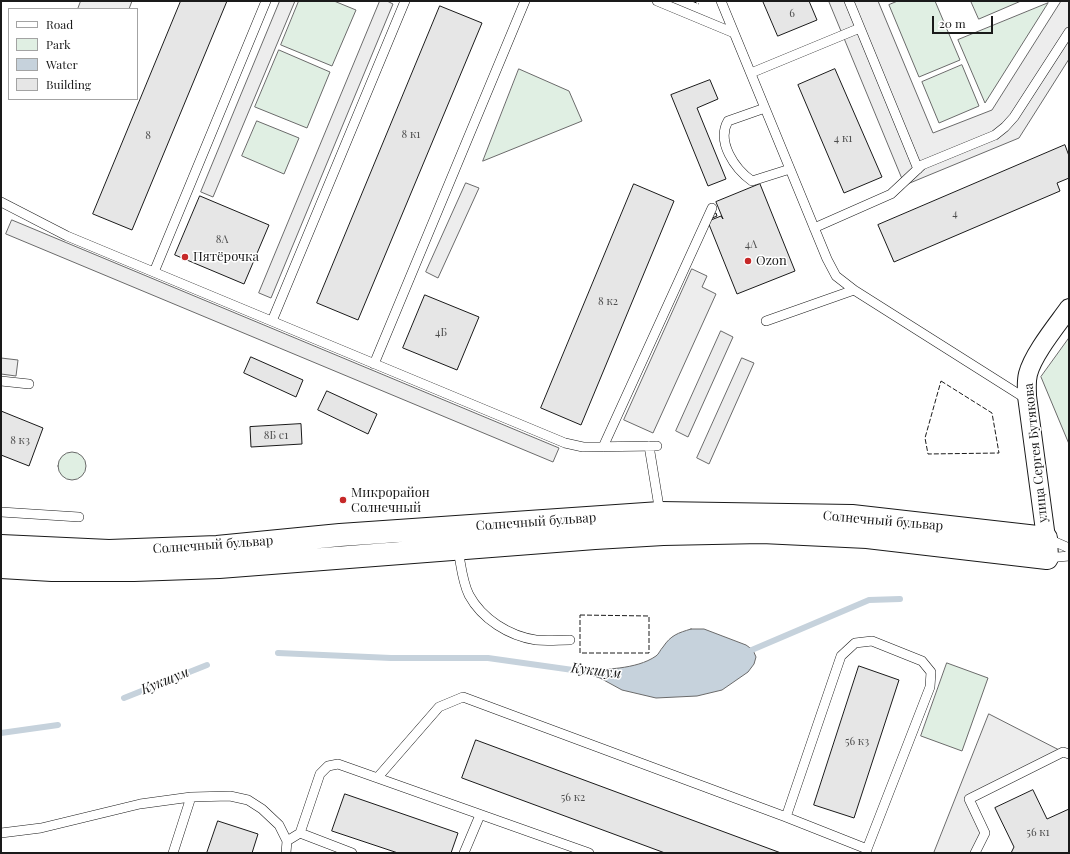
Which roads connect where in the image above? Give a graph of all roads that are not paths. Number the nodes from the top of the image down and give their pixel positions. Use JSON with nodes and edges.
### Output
{"nodes":[{"id":1,"x":266,"y":1,"type":"edge"},
{"id":2,"x":405,"y":1,"type":"edge"},
{"id":3,"x":525,"y":1,"type":"edge"},
{"id":4,"x":657,"y":1,"type":"edge"},
{"id":5,"x":721,"y":1,"type":"edge"},
{"id":6,"x":849,"y":1,"type":"edge"},
{"id":7,"x":860,"y":28,"type":"junction"},
{"id":8,"x":1069,"y":32,"type":"edge"},
{"id":9,"x":734,"y":33,"type":"junction"},
{"id":10,"x":751,"y":73,"type":"junction"},
{"id":11,"x":765,"y":108,"type":"junction"},
{"id":12,"x":790,"y":169,"type":"junction"},
{"id":13,"x":918,"y":169,"type":"junction"},
{"id":14,"x":1,"y":202,"type":"edge"},
{"id":15,"x":712,"y":208,"type":"dead end"},
{"id":16,"x":814,"y":228,"type":"junction"},
{"id":17,"x":154,"y":272,"type":"junction"},
{"id":18,"x":854,"y":290,"type":"junction"},
{"id":19,"x":1069,"y":308,"type":"edge"},
{"id":20,"x":272,"y":321,"type":"junction"},
{"id":21,"x":766,"y":321,"type":"dead end"},
{"id":22,"x":374,"y":364,"type":"junction"},
{"id":23,"x":1,"y":381,"type":"edge"},
{"id":24,"x":29,"y":384,"type":"dead end"},
{"id":25,"x":1028,"y":400,"type":"junction"},
{"id":26,"x":603,"y":447,"type":"junction"},
{"id":27,"x":1,"y":512,"type":"edge"},
{"id":28,"x":660,"y":513,"type":"junction"},
{"id":29,"x":79,"y":517,"type":"dead end"},
{"id":30,"x":455,"y":528,"type":"junction"},
{"id":31,"x":663,"y":534,"type":"junction"},
{"id":32,"x":1,"y":546,"type":"edge"},
{"id":33,"x":1046,"y":548,"type":"junction"},
{"id":34,"x":1069,"y":548,"type":"edge"},
{"id":35,"x":458,"y":550,"type":"junction"},
{"id":36,"x":1069,"y":556,"type":"edge"},
{"id":37,"x":1,"y":566,"type":"edge"},
{"id":38,"x":570,"y":640,"type":"dead end"},
{"id":39,"x":1069,"y":754,"type":"edge"},
{"id":40,"x":378,"y":777,"type":"junction"},
{"id":41,"x":191,"y":797,"type":"junction"},
{"id":42,"x":480,"y":815,"type":"junction"},
{"id":43,"x":786,"y":817,"type":"junction"},
{"id":44,"x":1,"y":833,"type":"edge"},
{"id":45,"x":300,"y":833,"type":"junction"},
{"id":46,"x":287,"y":841,"type":"junction"},
{"id":47,"x":866,"y":851,"type":"edge"},
{"id":48,"x":173,"y":853,"type":"edge"},
{"id":49,"x":286,"y":853,"type":"edge"},
{"id":50,"x":352,"y":853,"type":"edge"},
{"id":51,"x":464,"y":853,"type":"edge"},
{"id":52,"x":589,"y":853,"type":"edge"},
{"id":53,"x":975,"y":853,"type":"edge"}],
"edges":[{"from":1,"to":17,"type":"lane"},
{"from":2,"to":20,"type":"lane"},
{"from":3,"to":22,"type":"lane"},
{"from":4,"to":9,"type":"lane"},
{"from":5,"to":9,"type":"lane"},
{"from":6,"to":7,"type":"lane"},
{"from":7,"to":10,"type":"lane"},
{"from":7,"to":13,"type":"lane"},
{"from":8,"to":13,"type":"lane"},
{"from":9,"to":10,"type":"lane"},
{"from":10,"to":11,"type":"lane"},
{"from":11,"to":12,"type":"lane"},
{"from":11,"to":12,"type":"lane"},
{"from":12,"to":16,"type":"lane"},
{"from":13,"to":16,"type":"lane"},
{"from":14,"to":17,"type":"lane"},
{"from":15,"to":26,"type":"lane"},
{"from":16,"to":18,"type":"lane"},
{"from":17,"to":20,"type":"lane"},
{"from":18,"to":21,"type":"lane"},
{"from":18,"to":25,"type":"lane"},
{"from":19,"to":25,"type":"street","name":"улица Сергея Бутякова"},
{"from":20,"to":22,"type":"lane"},
{"from":22,"to":26,"type":"lane"},
{"from":23,"to":24,"type":"lane"},
{"from":25,"to":33,"type":"street","name":"улица Сергея Бутякова"},
{"from":26,"to":28,"type":"lane"},
{"from":27,"to":29,"type":"lane"},
{"from":28,"to":30,"type":"street","name":"Солнечный бульвар"},
{"from":28,"to":31,"type":"street"},
{"from":28,"to":33,"type":"street","name":"Солнечный бульвар"},
{"from":30,"to":32,"type":"street","name":"Солнечный бульвар"},
{"from":30,"to":35,"type":"street"},
{"from":31,"to":33,"type":"street","name":"Солнечный бульвар"},
{"from":31,"to":35,"type":"street","name":"Солнечный бульвар"},
{"from":33,"to":34,"type":"lane","name":"Солнечный бульвар"},
{"from":33,"to":36,"type":"lane","name":"Солнечный бульвар"},
{"from":35,"to":37,"type":"street","name":"Солнечный бульвар"},
{"from":35,"to":38,"type":"lane"},
{"from":39,"to":53,"type":"lane"},
{"from":40,"to":42,"type":"lane"},
{"from":40,"to":43,"type":"lane"},
{"from":40,"to":45,"type":"lane"},
{"from":41,"to":44,"type":"lane"},
{"from":41,"to":46,"type":"lane"},
{"from":41,"to":48,"type":"lane"},
{"from":42,"to":51,"type":"lane"},
{"from":42,"to":52,"type":"lane"},
{"from":43,"to":47,"type":"lane"},
{"from":43,"to":47,"type":"lane"},
{"from":45,"to":46,"type":"lane"},
{"from":45,"to":50,"type":"lane"},
{"from":46,"to":49,"type":"lane"}]}
